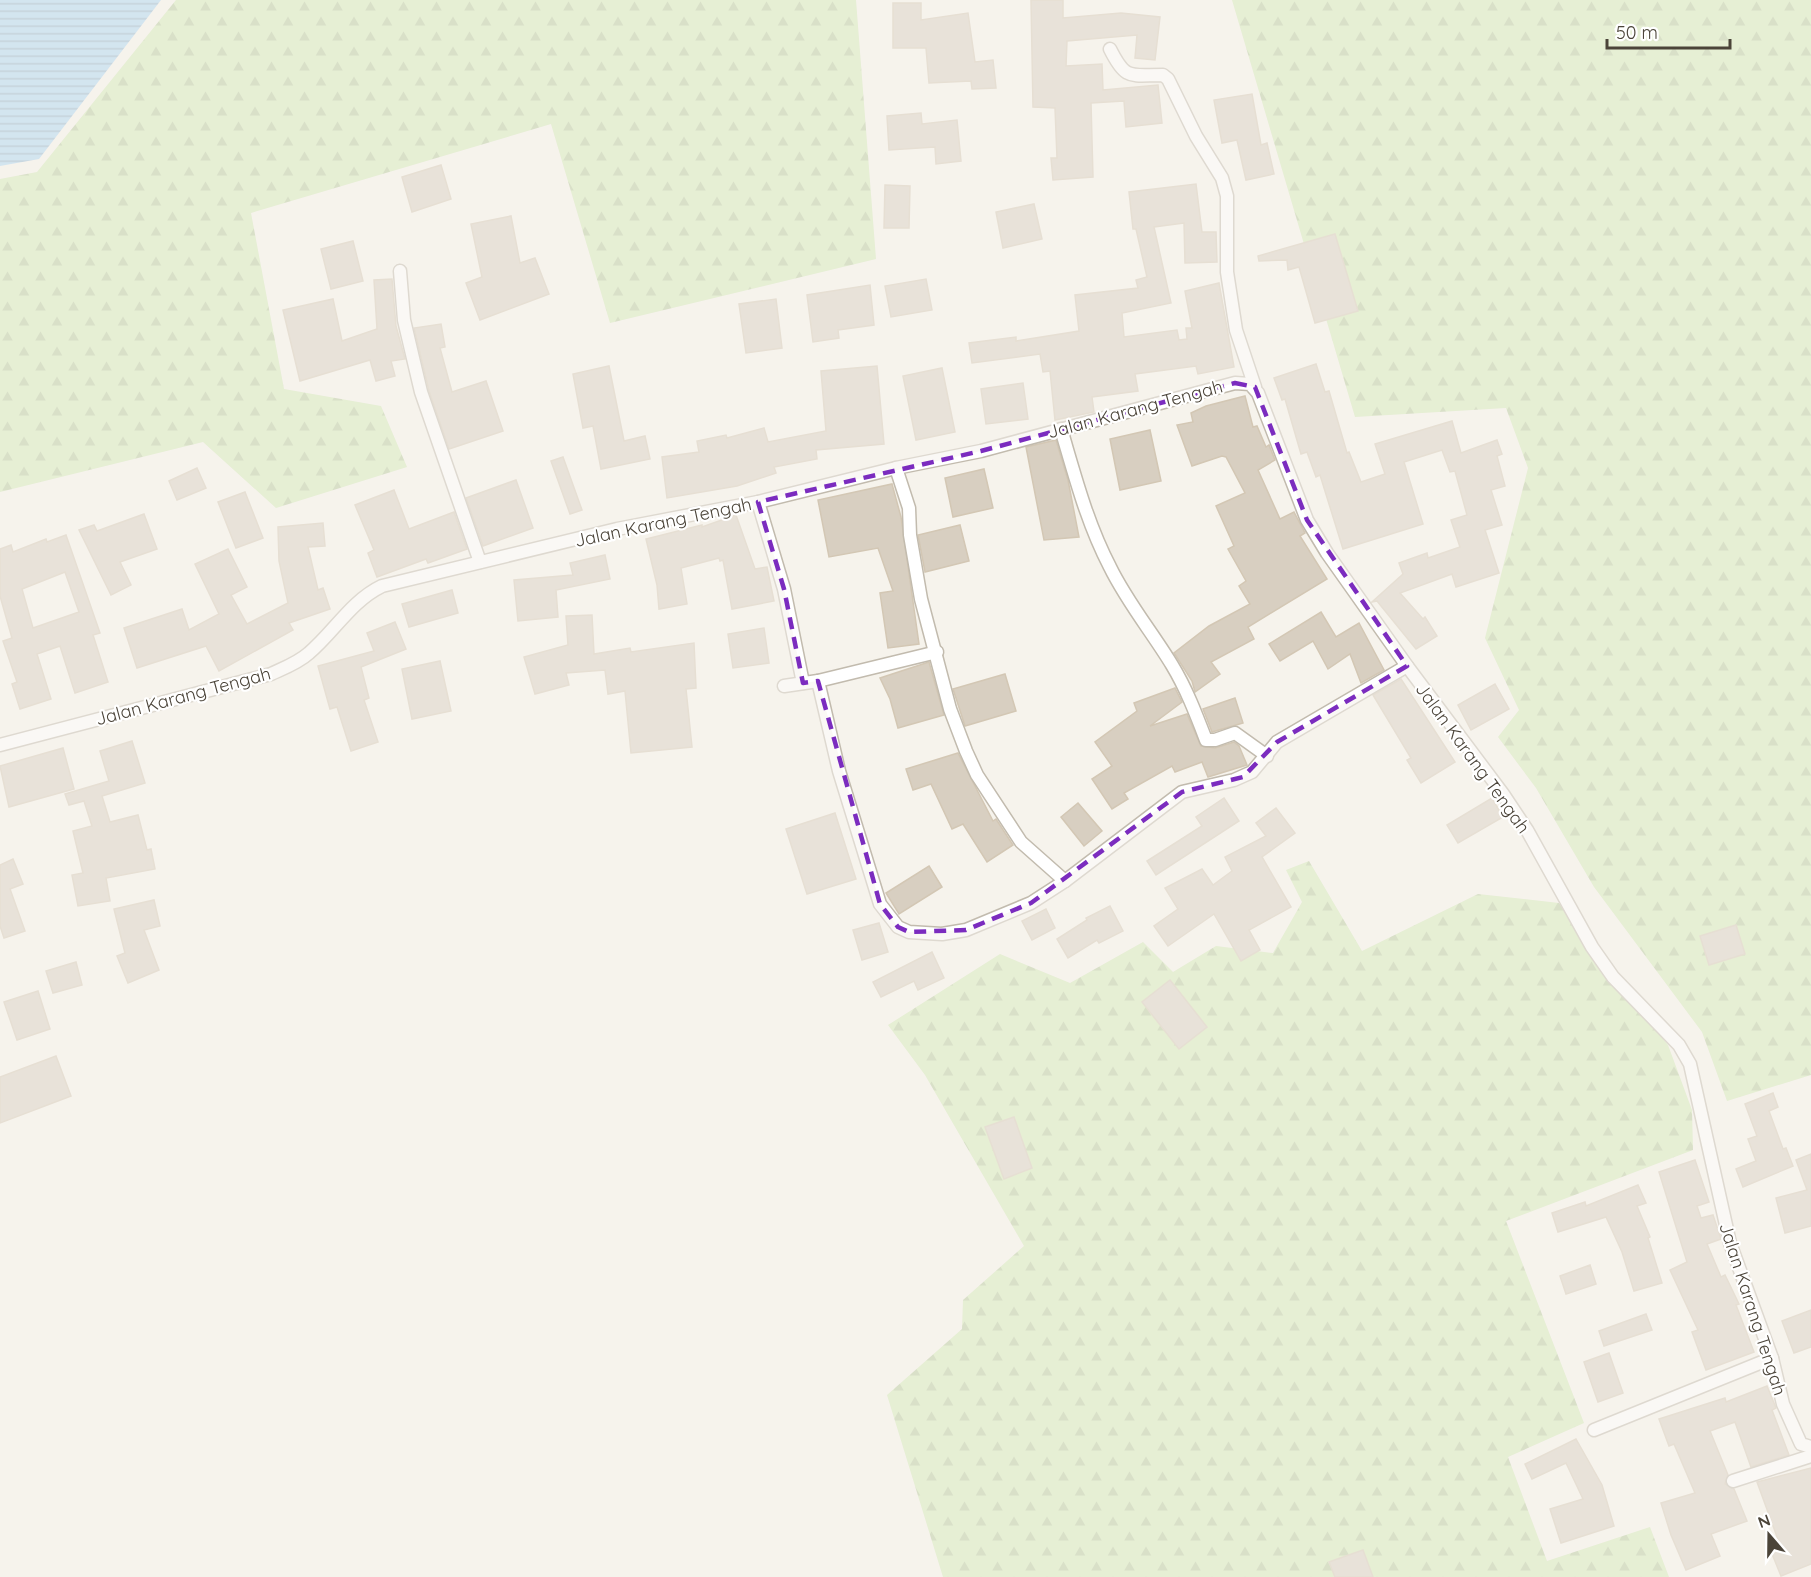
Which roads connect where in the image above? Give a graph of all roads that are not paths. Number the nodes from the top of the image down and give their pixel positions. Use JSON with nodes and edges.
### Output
{"nodes":[{"id":1,"x":1110,"y":49,"type":"dead end"},
{"id":2,"x":400,"y":271,"type":"dead end"},
{"id":3,"x":1255,"y":387,"type":"junction"},
{"id":4,"x":1061,"y":429,"type":"junction"},
{"id":5,"x":896,"y":468,"type":"junction"},
{"id":6,"x":758,"y":502,"type":"junction"},
{"id":7,"x":480,"y":562,"type":"junction"},
{"id":8,"x":937,"y":652,"type":"junction"},
{"id":9,"x":1407,"y":666,"type":"junction"},
{"id":10,"x":818,"y":681,"type":"junction"},
{"id":11,"x":803,"y":683,"type":"junction"},
{"id":12,"x":784,"y":686,"type":"dead end"},
{"id":13,"x":0,"y":745,"type":"edge"},
{"id":14,"x":1267,"y":756,"type":"junction"},
{"id":15,"x":1065,"y":881,"type":"junction"},
{"id":16,"x":1772,"y":1358,"type":"junction"},
{"id":17,"x":1594,"y":1430,"type":"dead end"},
{"id":18,"x":1811,"y":1447,"type":"edge"},
{"id":19,"x":1811,"y":1456,"type":"edge"},
{"id":20,"x":1733,"y":1481,"type":"dead end"}],
"edges":[{"from":1,"to":3,"type":"street"},
{"from":2,"to":7,"type":"street"},
{"from":3,"to":4,"type":"street","name":"Jalan Karang Tengah"},
{"from":3,"to":9,"type":"street","name":"Jalan Karang Tengah"},
{"from":4,"to":5,"type":"street","name":"Jalan Karang Tengah"},
{"from":4,"to":14,"type":"street"},
{"from":5,"to":6,"type":"street","name":"Jalan Karang Tengah"},
{"from":5,"to":8,"type":"street"},
{"from":6,"to":7,"type":"street","name":"Jalan Karang Tengah"},
{"from":6,"to":11,"type":"street"},
{"from":7,"to":13,"type":"street","name":"Jalan Karang Tengah"},
{"from":8,"to":10,"type":"street"},
{"from":8,"to":15,"type":"street"},
{"from":9,"to":14,"type":"street"},
{"from":9,"to":16,"type":"street","name":"Jalan Karang Tengah"},
{"from":10,"to":11,"type":"street"},
{"from":10,"to":15,"type":"street"},
{"from":11,"to":12,"type":"street"},
{"from":14,"to":15,"type":"street"},
{"from":16,"to":17,"type":"street"},
{"from":16,"to":18,"type":"street","name":"Jalan Karang Tengah"},
{"from":19,"to":20,"type":"street"}]}
